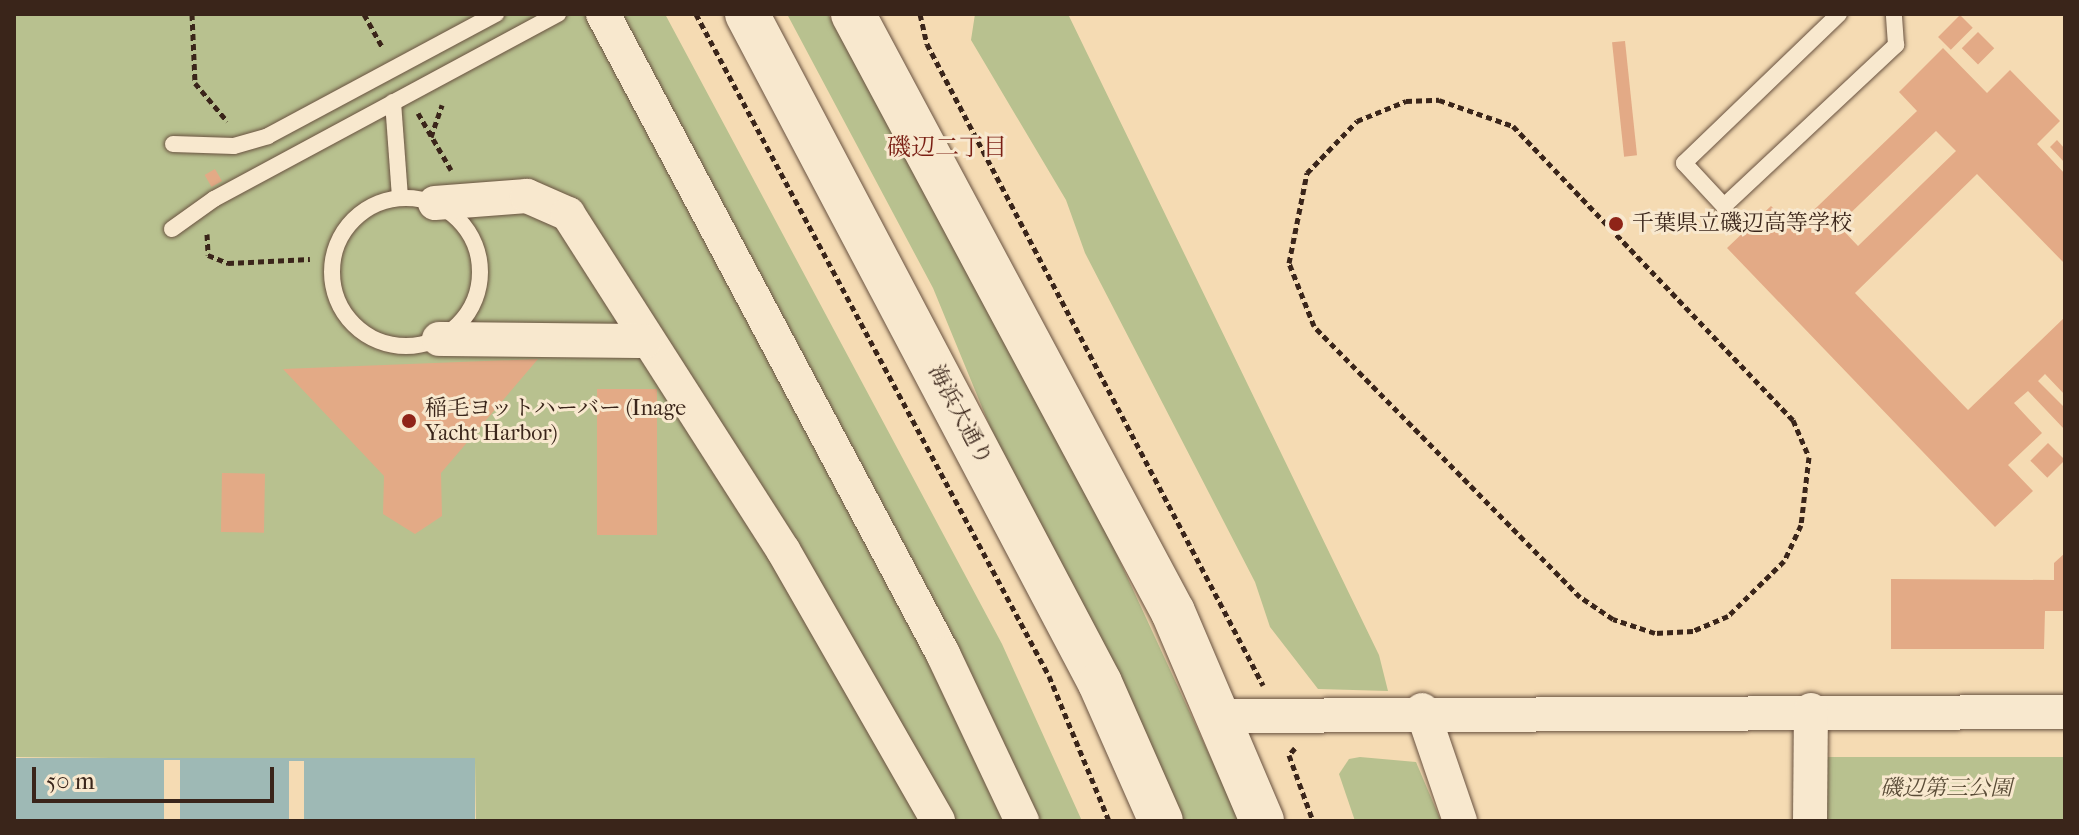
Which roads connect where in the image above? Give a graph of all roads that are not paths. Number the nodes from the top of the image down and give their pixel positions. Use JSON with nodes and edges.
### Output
{"nodes":[{"id":1,"x":496,"y":14,"type":"edge"},
{"id":2,"x":558,"y":14,"type":"edge"},
{"id":3,"x":603,"y":14,"type":"edge"},
{"id":4,"x":747,"y":14,"type":"edge"},
{"id":5,"x":853,"y":14,"type":"edge"},
{"id":6,"x":1839,"y":14,"type":"edge"},
{"id":7,"x":1894,"y":14,"type":"edge"},
{"id":8,"x":393,"y":102,"type":"junction"},
{"id":9,"x":173,"y":144,"type":"dead end"},
{"id":10,"x":400,"y":197,"type":"junction"},
{"id":11,"x":435,"y":203,"type":"junction"},
{"id":12,"x":172,"y":229,"type":"dead end"},
{"id":13,"x":439,"y":339,"type":"junction"},
{"id":14,"x":645,"y":341,"type":"junction"},
{"id":15,"x":1422,"y":710,"type":"junction"},
{"id":16,"x":1811,"y":710,"type":"junction"},
{"id":17,"x":2065,"y":712,"type":"edge"},
{"id":18,"x":1218,"y":716,"type":"junction"},
{"id":19,"x":938,"y":821,"type":"edge"},
{"id":20,"x":1022,"y":821,"type":"edge"},
{"id":21,"x":1161,"y":821,"type":"edge"},
{"id":22,"x":1262,"y":821,"type":"edge"},
{"id":23,"x":1460,"y":821,"type":"edge"},
{"id":24,"x":1810,"y":821,"type":"edge"}],
"edges":[{"from":1,"to":9,"type":"lane"},
{"from":2,"to":8,"type":"lane"},
{"from":3,"to":20,"type":"street"},
{"from":4,"to":21,"type":"street","name":"海浜大通り"},
{"from":5,"to":18,"type":"street"},
{"from":6,"to":7,"type":"lane"},
{"from":8,"to":10,"type":"lane"},
{"from":8,"to":12,"type":"lane"},
{"from":10,"to":11,"type":"lane"},
{"from":10,"to":13,"type":"lane"},
{"from":11,"to":13,"type":"lane"},
{"from":11,"to":14,"type":"street"},
{"from":13,"to":14,"type":"street"},
{"from":14,"to":19,"type":"street"},
{"from":15,"to":16,"type":"street"},
{"from":15,"to":18,"type":"street"},
{"from":15,"to":23,"type":"street"},
{"from":16,"to":17,"type":"street"},
{"from":16,"to":24,"type":"street"},
{"from":18,"to":22,"type":"street"}]}
